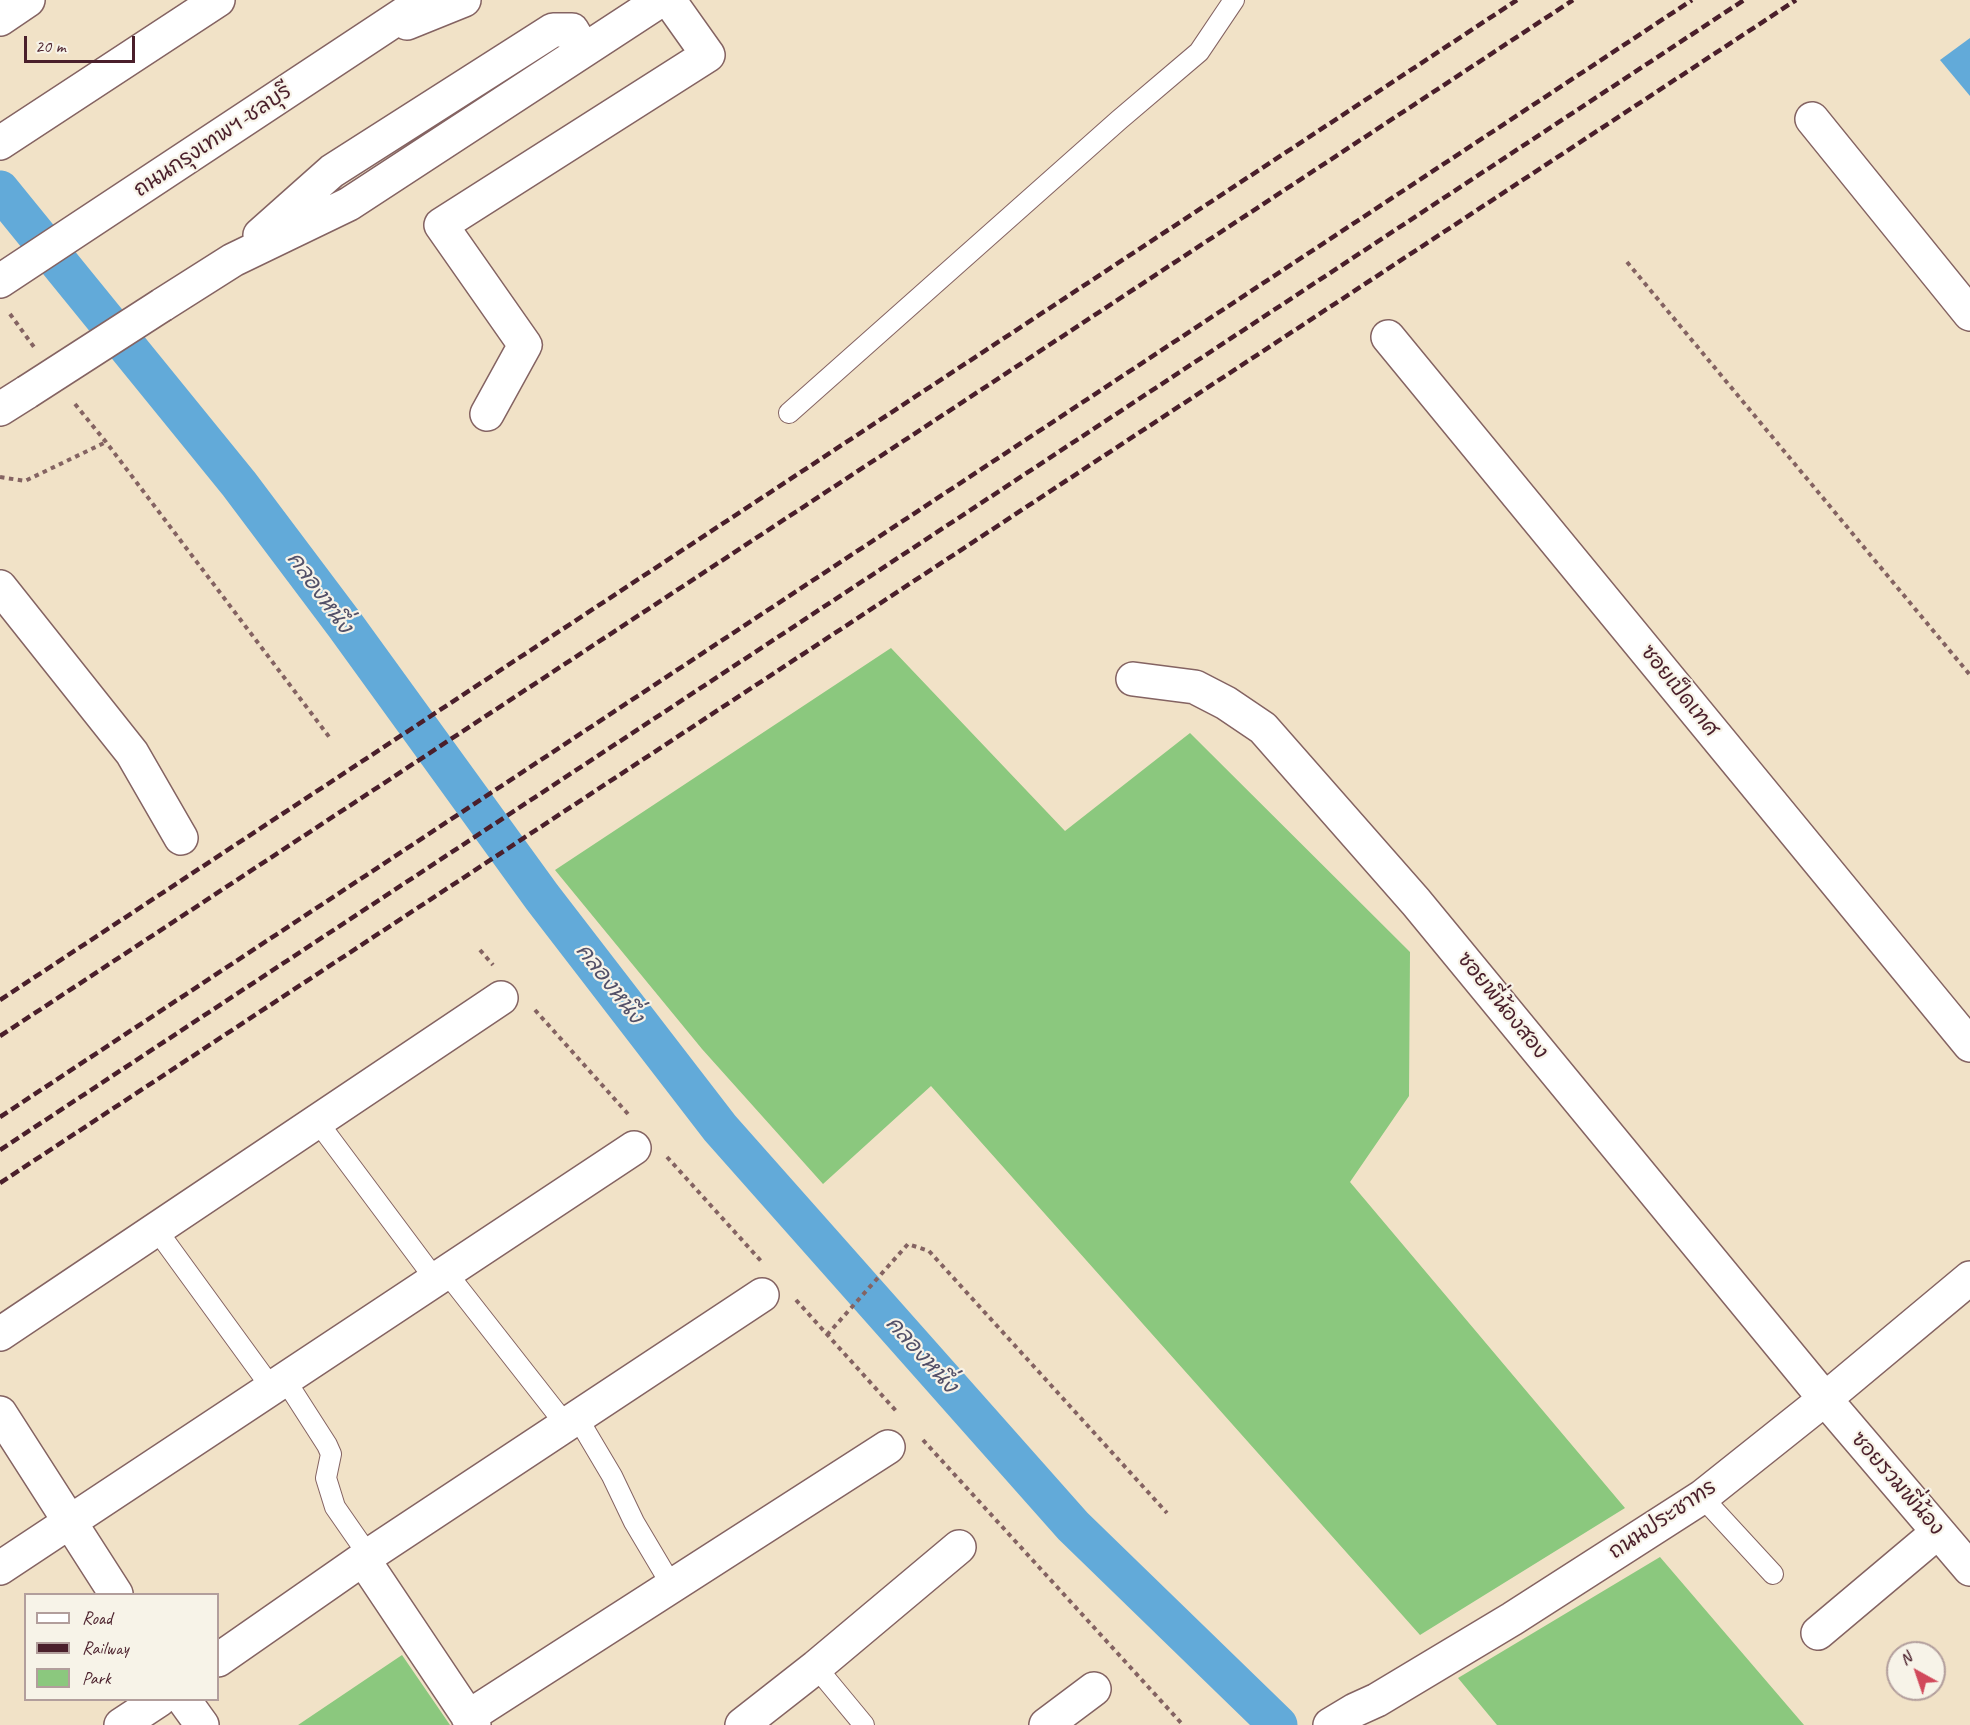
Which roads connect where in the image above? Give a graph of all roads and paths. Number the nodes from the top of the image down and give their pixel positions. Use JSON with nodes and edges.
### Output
{"nodes":[{"id":1,"x":28,"y":0,"type":"edge"},
{"id":2,"x":218,"y":0,"type":"edge"},
{"id":3,"x":425,"y":0,"type":"edge"},
{"id":4,"x":464,"y":0,"type":"edge"},
{"id":5,"x":661,"y":0,"type":"edge"},
{"id":6,"x":669,"y":0,"type":"edge"},
{"id":7,"x":1234,"y":0,"type":"edge"},
{"id":8,"x":0,"y":19,"type":"edge"},
{"id":9,"x":366,"y":39,"type":"junction"},
{"id":10,"x":1812,"y":119,"type":"dead end"},
{"id":11,"x":0,"y":143,"type":"edge"},
{"id":12,"x":1627,"y":262,"type":"dead end"},
{"id":13,"x":3,"y":295,"type":"edge"},
{"id":14,"x":1970,"y":314,"type":"edge"},
{"id":15,"x":1388,"y":337,"type":"dead end"},
{"id":16,"x":39,"y":354,"type":"dead end"},
{"id":17,"x":72,"y":400,"type":"dead end"},
{"id":18,"x":0,"y":410,"type":"edge"},
{"id":19,"x":789,"y":413,"type":"dead end"},
{"id":20,"x":488,"y":414,"type":"dead end"},
{"id":21,"x":106,"y":442,"type":"junction"},
{"id":22,"x":0,"y":477,"type":"edge"},
{"id":23,"x":0,"y":587,"type":"edge"},
{"id":24,"x":1970,"y":675,"type":"edge"},
{"id":25,"x":1133,"y":679,"type":"dead end"},
{"id":26,"x":330,"y":738,"type":"dead end"},
{"id":27,"x":181,"y":838,"type":"dead end"},
{"id":28,"x":480,"y":950,"type":"dead end"},
{"id":29,"x":508,"y":989,"type":"junction"},
{"id":30,"x":1970,"y":1045,"type":"edge"},
{"id":31,"x":630,"y":1116,"type":"dead end"},
{"id":32,"x":317,"y":1121,"type":"junction"},
{"id":33,"x":648,"y":1150,"type":"joint"},
{"id":34,"x":156,"y":1229,"type":"junction"},
{"id":35,"x":440,"y":1276,"type":"junction"},
{"id":36,"x":1970,"y":1278,"type":"edge"},
{"id":37,"x":763,"y":1280,"type":"joint"},
{"id":38,"x":796,"y":1300,"type":"dead end"},
{"id":39,"x":828,"y":1333,"type":"junction"},
{"id":40,"x":0,"y":1334,"type":"edge"},
{"id":41,"x":277,"y":1383,"type":"junction"},
{"id":42,"x":1825,"y":1399,"type":"junction"},
{"id":43,"x":0,"y":1413,"type":"edge"},
{"id":44,"x":901,"y":1416,"type":"dead end"},
{"id":45,"x":572,"y":1421,"type":"junction"},
{"id":46,"x":917,"y":1434,"type":"dead end"},
{"id":47,"x":888,"y":1447,"type":"dead end"},
{"id":48,"x":1702,"y":1497,"type":"junction"},
{"id":49,"x":1167,"y":1512,"type":"dead end"},
{"id":50,"x":69,"y":1522,"type":"junction"},
{"id":51,"x":1938,"y":1532,"type":"junction"},
{"id":52,"x":959,"y":1547,"type":"dead end"},
{"id":53,"x":366,"y":1558,"type":"junction"},
{"id":54,"x":0,"y":1568,"type":"edge"},
{"id":55,"x":1970,"y":1569,"type":"edge"},
{"id":56,"x":1773,"y":1574,"type":"dead end"},
{"id":57,"x":672,"y":1586,"type":"junction"},
{"id":58,"x":115,"y":1593,"type":"edge"},
{"id":59,"x":1818,"y":1633,"type":"dead end"},
{"id":60,"x":219,"y":1659,"type":"edge"},
{"id":61,"x":816,"y":1667,"type":"junction"},
{"id":62,"x":1094,"y":1689,"type":"dead end"},
{"id":63,"x":157,"y":1701,"type":"edge"},
{"id":64,"x":185,"y":1701,"type":"edge"},
{"id":65,"x":1343,"y":1717,"type":"edge"},
{"id":66,"x":471,"y":1721,"type":"edge"},
{"id":67,"x":121,"y":1725,"type":"edge"},
{"id":68,"x":202,"y":1725,"type":"edge"},
{"id":69,"x":742,"y":1725,"type":"edge"},
{"id":70,"x":864,"y":1725,"type":"edge"},
{"id":71,"x":1046,"y":1725,"type":"edge"},
{"id":72,"x":1183,"y":1725,"type":"edge"}],
"edges":[{"from":1,"to":8,"type":"main road"},
{"from":2,"to":11,"type":"main road"},
{"from":3,"to":9,"type":"main road","name":"ถนนกรุงเทพฯ-ชลบุรี"},
{"from":4,"to":9,"type":"main road"},
{"from":5,"to":18,"type":"main road","bridge":true},
{"from":6,"to":20,"type":"main road"},
{"from":7,"to":19,"type":"lane"},
{"from":9,"to":13,"type":"main road","name":"ถนนกรุงเทพฯ-ชลบุรี"},
{"from":10,"to":14,"type":"main road"},
{"from":12,"to":24,"type":"path"},
{"from":13,"to":16,"type":"path"},
{"from":15,"to":30,"type":"main road","name":"ซอยเป็ดเทศ"},
{"from":17,"to":21,"type":"path"},
{"from":21,"to":22,"type":"path"},
{"from":21,"to":26,"type":"path"},
{"from":23,"to":27,"type":"main road"},
{"from":25,"to":42,"type":"main road","name":"ซอยพี่น้องสอง"},
{"from":28,"to":29,"type":"path"},
{"from":29,"to":31,"type":"path"},
{"from":29,"to":32,"type":"main road"},
{"from":32,"to":34,"type":"main road"},
{"from":32,"to":35,"type":"lane"},
{"from":33,"to":35,"type":"main road"},
{"from":33,"to":37,"type":"path"},
{"from":34,"to":40,"type":"main road"},
{"from":34,"to":41,"type":"lane"},
{"from":35,"to":41,"type":"main road"},
{"from":35,"to":45,"type":"lane"},
{"from":36,"to":42,"type":"main road","name":"ถนนประชาทร"},
{"from":37,"to":45,"type":"main road"},
{"from":38,"to":39,"type":"path"},
{"from":39,"to":44,"type":"path"},
{"from":39,"to":49,"type":"path"},
{"from":41,"to":50,"type":"main road"},
{"from":41,"to":53,"type":"lane"},
{"from":42,"to":48,"type":"main road","name":"ถนนประชาทร"},
{"from":42,"to":51,"type":"main road","name":"ซอยรวมพี่น้อง"},
{"from":43,"to":50,"type":"main road"},
{"from":45,"to":53,"type":"main road"},
{"from":45,"to":57,"type":"lane"},
{"from":46,"to":72,"type":"path"},
{"from":47,"to":57,"type":"main road"},
{"from":48,"to":56,"type":"lane"},
{"from":48,"to":65,"type":"main road","name":"ถนนประชาทร"},
{"from":50,"to":54,"type":"main road"},
{"from":50,"to":58,"type":"main road"},
{"from":51,"to":55,"type":"main road","name":"ซอยรวมพี่น้อง"},
{"from":51,"to":59,"type":"main road"},
{"from":52,"to":61,"type":"main road"},
{"from":53,"to":60,"type":"main road"},
{"from":53,"to":66,"type":"main road"},
{"from":57,"to":66,"type":"main road"},
{"from":61,"to":69,"type":"main road"},
{"from":61,"to":70,"type":"lane"},
{"from":62,"to":71,"type":"main road"},
{"from":63,"to":67,"type":"main road"},
{"from":64,"to":68,"type":"main road"}]}
